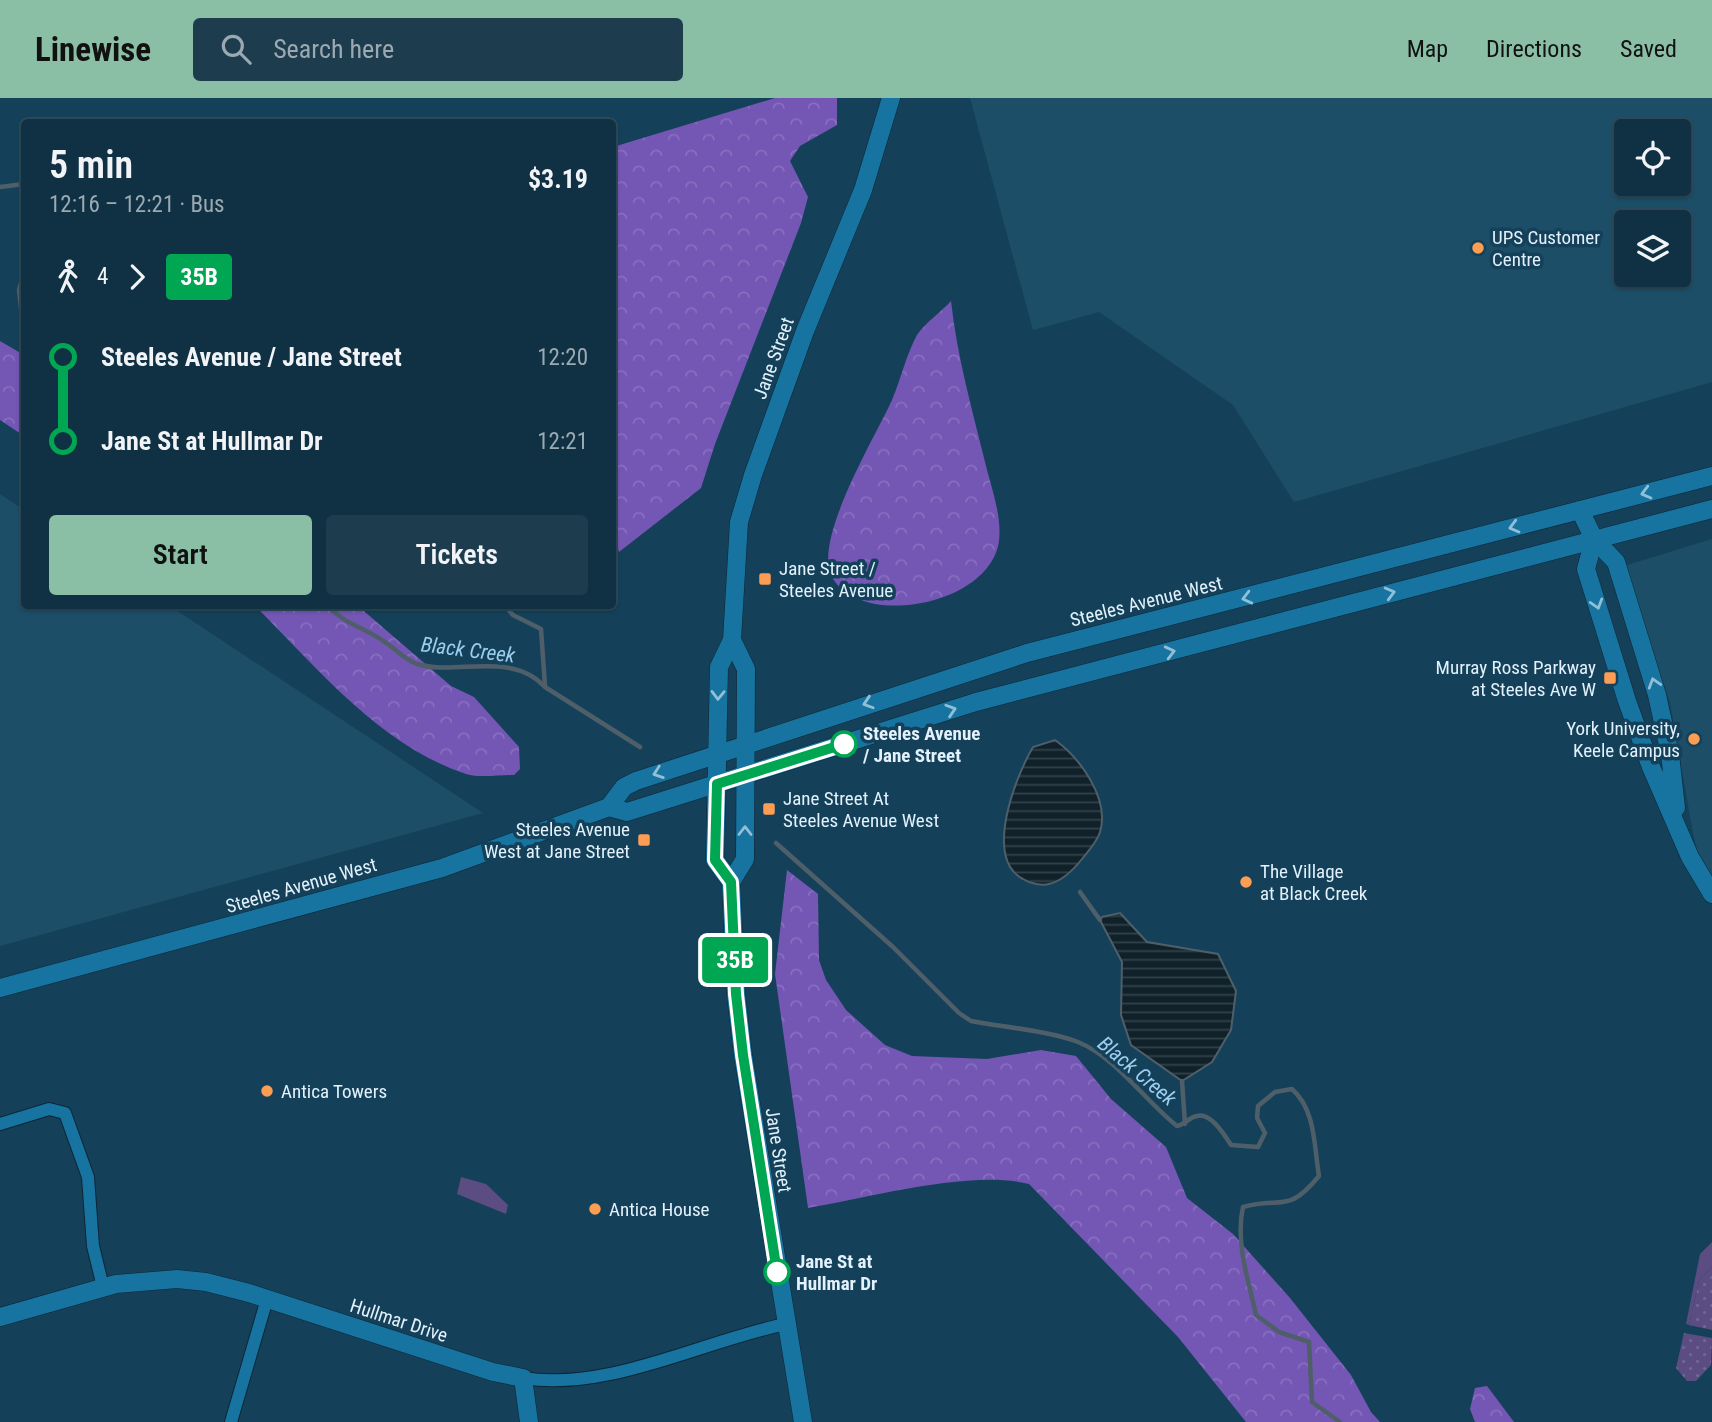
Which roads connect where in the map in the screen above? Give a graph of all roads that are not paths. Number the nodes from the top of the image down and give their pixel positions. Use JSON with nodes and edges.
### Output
{"nodes":[{"id":1,"x":891,"y":98,"type":"edge"},
{"id":2,"x":1712,"y":476,"type":"edge"},
{"id":3,"x":1712,"y":509,"type":"edge"},
{"id":4,"x":1580,"y":510,"type":"junction"},
{"id":5,"x":1594,"y":539,"type":"junction"},
{"id":6,"x":1283,"y":589,"type":"junction"},
{"id":7,"x":1291,"y":621,"type":"junction"},
{"id":8,"x":732,"y":640,"type":"junction"},
{"id":9,"x":746,"y":744,"type":"junction"},
{"id":10,"x":717,"y":753,"type":"junction"},
{"id":11,"x":745,"y":775,"type":"junction"},
{"id":12,"x":717,"y":784,"type":"junction"},
{"id":13,"x":609,"y":807,"type":"junction"},
{"id":14,"x":1678,"y":823,"type":"junction"},
{"id":15,"x":731,"y":882,"type":"junction"},
{"id":16,"x":1712,"y":894,"type":"edge"},
{"id":17,"x":0,"y":988,"type":"edge"},
{"id":18,"x":0,"y":1124,"type":"edge"},
{"id":19,"x":103,"y":1287,"type":"junction"},
{"id":20,"x":267,"y":1299,"type":"junction"},
{"id":21,"x":0,"y":1317,"type":"edge"},
{"id":22,"x":786,"y":1324,"type":"junction"},
{"id":23,"x":523,"y":1378,"type":"junction"},
{"id":24,"x":231,"y":1422,"type":"edge"},
{"id":25,"x":529,"y":1422,"type":"edge"},
{"id":26,"x":803,"y":1422,"type":"edge"}],
"edges":[{"from":1,"to":8,"type":"main road","name":"Jane Street"},
{"from":2,"to":4,"type":"main road","name":"Steeles Avenue West","one_way":true},
{"from":3,"to":5,"type":"main road","name":"Steeles Avenue West"},
{"from":4,"to":5,"type":"main road"},
{"from":4,"to":6,"type":"main road","name":"Steeles Avenue West","one_way":true},
{"from":7,"to":5,"type":"main road","name":"Steeles Avenue West","one_way":true},
{"from":14,"to":5,"type":"main road","one_way":true},
{"from":5,"to":14,"type":"main road","one_way":true},
{"from":6,"to":7,"type":"main road"},
{"from":6,"to":9,"type":"main road","name":"Steeles Avenue West","one_way":true},
{"from":11,"to":7,"type":"main road","name":"Steeles Avenue West","one_way":true},
{"from":8,"to":9,"type":"main road","name":"Jane Street"},
{"from":8,"to":10,"type":"main road","name":"Jane Street","one_way":true},
{"from":9,"to":10,"type":"main road","name":"Steeles Avenue West"},
{"from":9,"to":11,"type":"main road","name":"Jane Street"},
{"from":10,"to":12,"type":"main road","name":"Jane Street"},
{"from":10,"to":13,"type":"main road","name":"Steeles Avenue West","one_way":true},
{"from":11,"to":12,"type":"main road","name":"Steeles Avenue West"},
{"from":15,"to":11,"type":"main road","name":"Jane Street","one_way":true},
{"from":12,"to":13,"type":"main road","name":"Steeles Avenue West"},
{"from":12,"to":15,"type":"main road","name":"Jane Street"},
{"from":13,"to":17,"type":"main road","name":"Steeles Avenue West"},
{"from":14,"to":16,"type":"main road"},
{"from":15,"to":22,"type":"main road","name":"Jane Street"},
{"from":18,"to":19,"type":"street"},
{"from":19,"to":20,"type":"main road","name":"Hullmar Drive"},
{"from":19,"to":21,"type":"main road","name":"Hullmar Drive"},
{"from":20,"to":23,"type":"main road","name":"Hullmar Drive"},
{"from":20,"to":24,"type":"street"},
{"from":22,"to":23,"type":"street","name":"Hullmar Drive"},
{"from":22,"to":26,"type":"main road","name":"Jane Street"},
{"from":23,"to":25,"type":"main road"}]}
